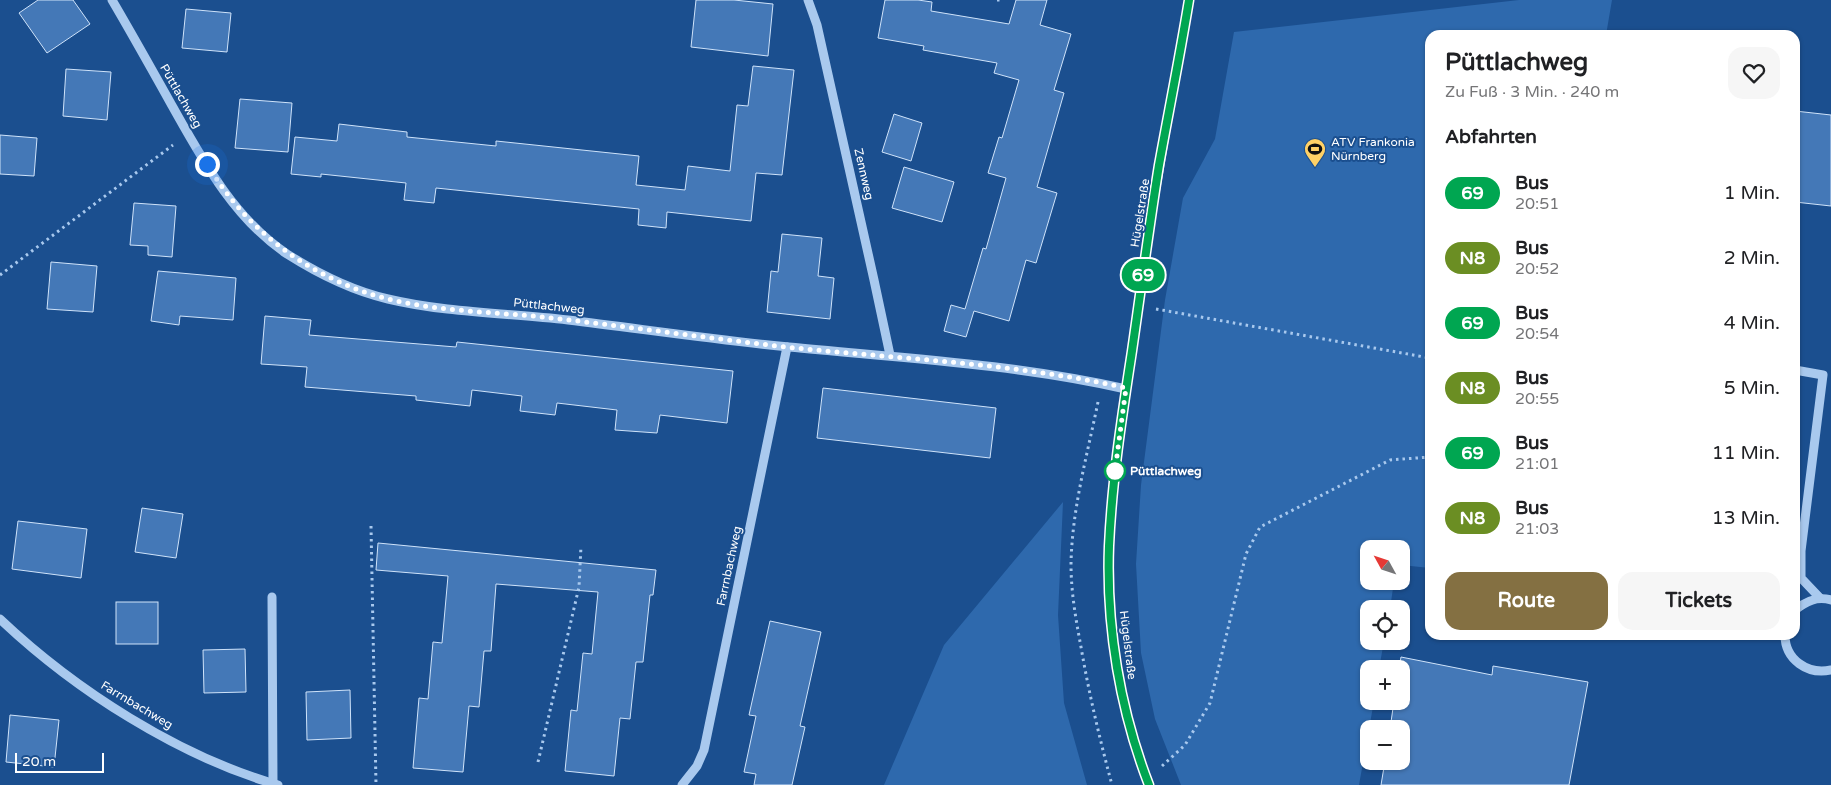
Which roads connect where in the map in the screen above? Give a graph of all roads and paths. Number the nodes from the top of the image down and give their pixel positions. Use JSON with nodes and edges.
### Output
{"nodes":[{"id":1,"x":112,"y":0,"type":"edge"},
{"id":2,"x":808,"y":0,"type":"edge"},
{"id":3,"x":1189,"y":0,"type":"edge"},
{"id":4,"x":188,"y":133,"type":"junction"},
{"id":5,"x":0,"y":275,"type":"edge"},
{"id":6,"x":1138,"y":305,"type":"junction"},
{"id":7,"x":787,"y":347,"type":"junction"},
{"id":8,"x":890,"y":355,"type":"junction"},
{"id":9,"x":1425,"y":357,"type":"edge"},
{"id":10,"x":1800,"y":371,"type":"edge"},
{"id":11,"x":1102,"y":383,"type":"junction"},
{"id":12,"x":1126,"y":388,"type":"junction"},
{"id":13,"x":1425,"y":457,"type":"edge"},
{"id":14,"x":371,"y":526,"type":"dead end"},
{"id":15,"x":581,"y":546,"type":"dead end"},
{"id":16,"x":272,"y":598,"type":"dead end"},
{"id":17,"x":1820,"y":598,"type":"junction"},
{"id":18,"x":1831,"y":600,"type":"edge"},
{"id":19,"x":1800,"y":607,"type":"edge"},
{"id":20,"x":0,"y":619,"type":"edge"},
{"id":21,"x":1786,"y":640,"type":"edge"},
{"id":22,"x":1831,"y":670,"type":"edge"},
{"id":23,"x":538,"y":762,"type":"dead end"},
{"id":24,"x":1148,"y":782,"type":"edge"},
{"id":25,"x":275,"y":784,"type":"edge"},
{"id":26,"x":376,"y":785,"type":"edge"},
{"id":27,"x":682,"y":785,"type":"edge"},
{"id":28,"x":1112,"y":785,"type":"edge"}],
"edges":[{"from":1,"to":4,"type":"street","name":"Püttlachweg"},
{"from":2,"to":8,"type":"street","name":"Zennweg"},
{"from":3,"to":6,"type":"street","name":"Hügelstraße"},
{"from":4,"to":5,"type":"path"},
{"from":4,"to":7,"type":"street","name":"Püttlachweg"},
{"from":6,"to":9,"type":"path"},
{"from":6,"to":12,"type":"street","name":"Hügelstraße"},
{"from":7,"to":8,"type":"street","name":"Püttlachweg"},
{"from":7,"to":27,"type":"street","name":"Farrnbachweg"},
{"from":8,"to":11,"type":"street","name":"Püttlachweg"},
{"from":10,"to":17,"type":"street"},
{"from":11,"to":12,"type":"street","name":"Püttlachweg"},
{"from":11,"to":28,"type":"path"},
{"from":12,"to":24,"type":"street","name":"Hügelstraße"},
{"from":13,"to":24,"type":"path"},
{"from":14,"to":26,"type":"path"},
{"from":15,"to":23,"type":"path"},
{"from":16,"to":25,"type":"street"},
{"from":17,"to":18,"type":"street"},
{"from":17,"to":19,"type":"street"},
{"from":20,"to":25,"type":"street","name":"Farrnbachweg"},
{"from":21,"to":22,"type":"street"}]}
